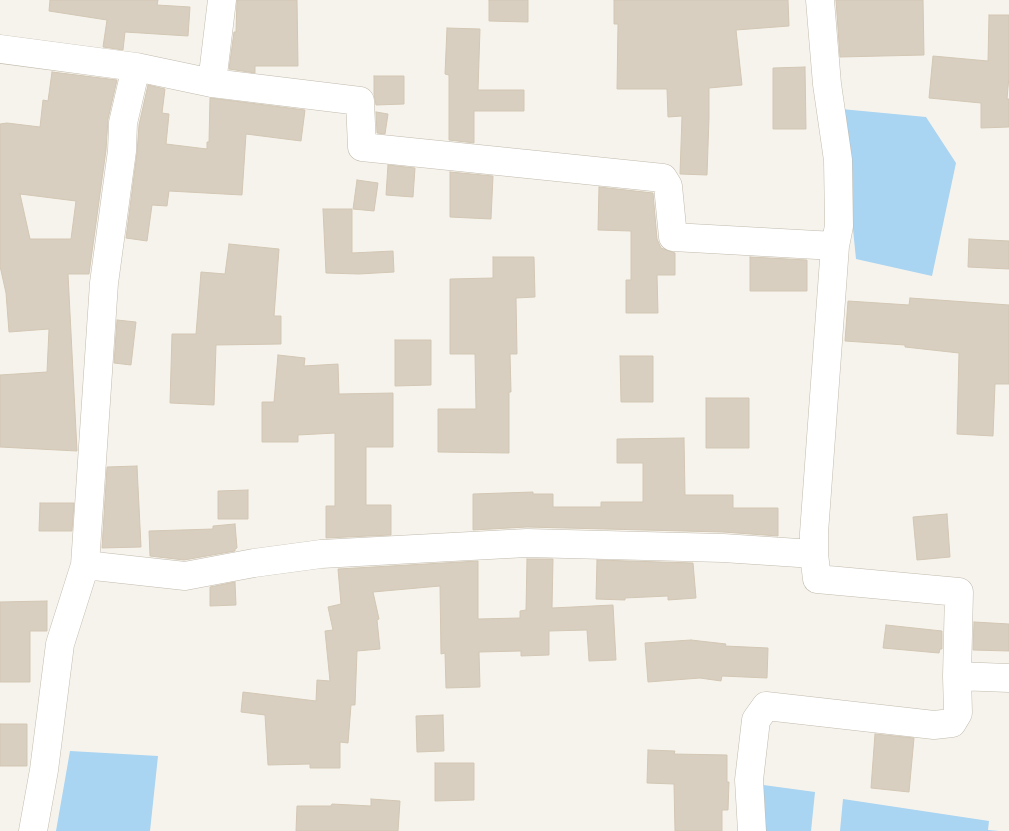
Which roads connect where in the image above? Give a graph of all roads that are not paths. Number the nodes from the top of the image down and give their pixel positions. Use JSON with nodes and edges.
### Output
{"nodes":[{"id":1,"x":222,"y":0,"type":"edge"},
{"id":2,"x":820,"y":0,"type":"edge"},
{"id":3,"x":0,"y":49,"type":"edge"},
{"id":4,"x":136,"y":67,"type":"junction"},
{"id":5,"x":212,"y":83,"type":"junction"},
{"id":6,"x":835,"y":246,"type":"junction"},
{"id":7,"x":814,"y":554,"type":"junction"},
{"id":8,"x":84,"y":565,"type":"junction"},
{"id":9,"x":957,"y":676,"type":"junction"},
{"id":10,"x":1009,"y":678,"type":"edge"},
{"id":11,"x":33,"y":831,"type":"edge"},
{"id":12,"x":752,"y":831,"type":"edge"}],
"edges":[{"from":1,"to":5,"type":"street"},
{"from":2,"to":6,"type":"street"},
{"from":3,"to":4,"type":"street"},
{"from":4,"to":5,"type":"street"},
{"from":4,"to":8,"type":"street"},
{"from":5,"to":6,"type":"street"},
{"from":6,"to":7,"type":"street"},
{"from":7,"to":8,"type":"street"},
{"from":7,"to":9,"type":"street"},
{"from":8,"to":11,"type":"street"},
{"from":9,"to":10,"type":"street"},
{"from":9,"to":12,"type":"street"}]}
